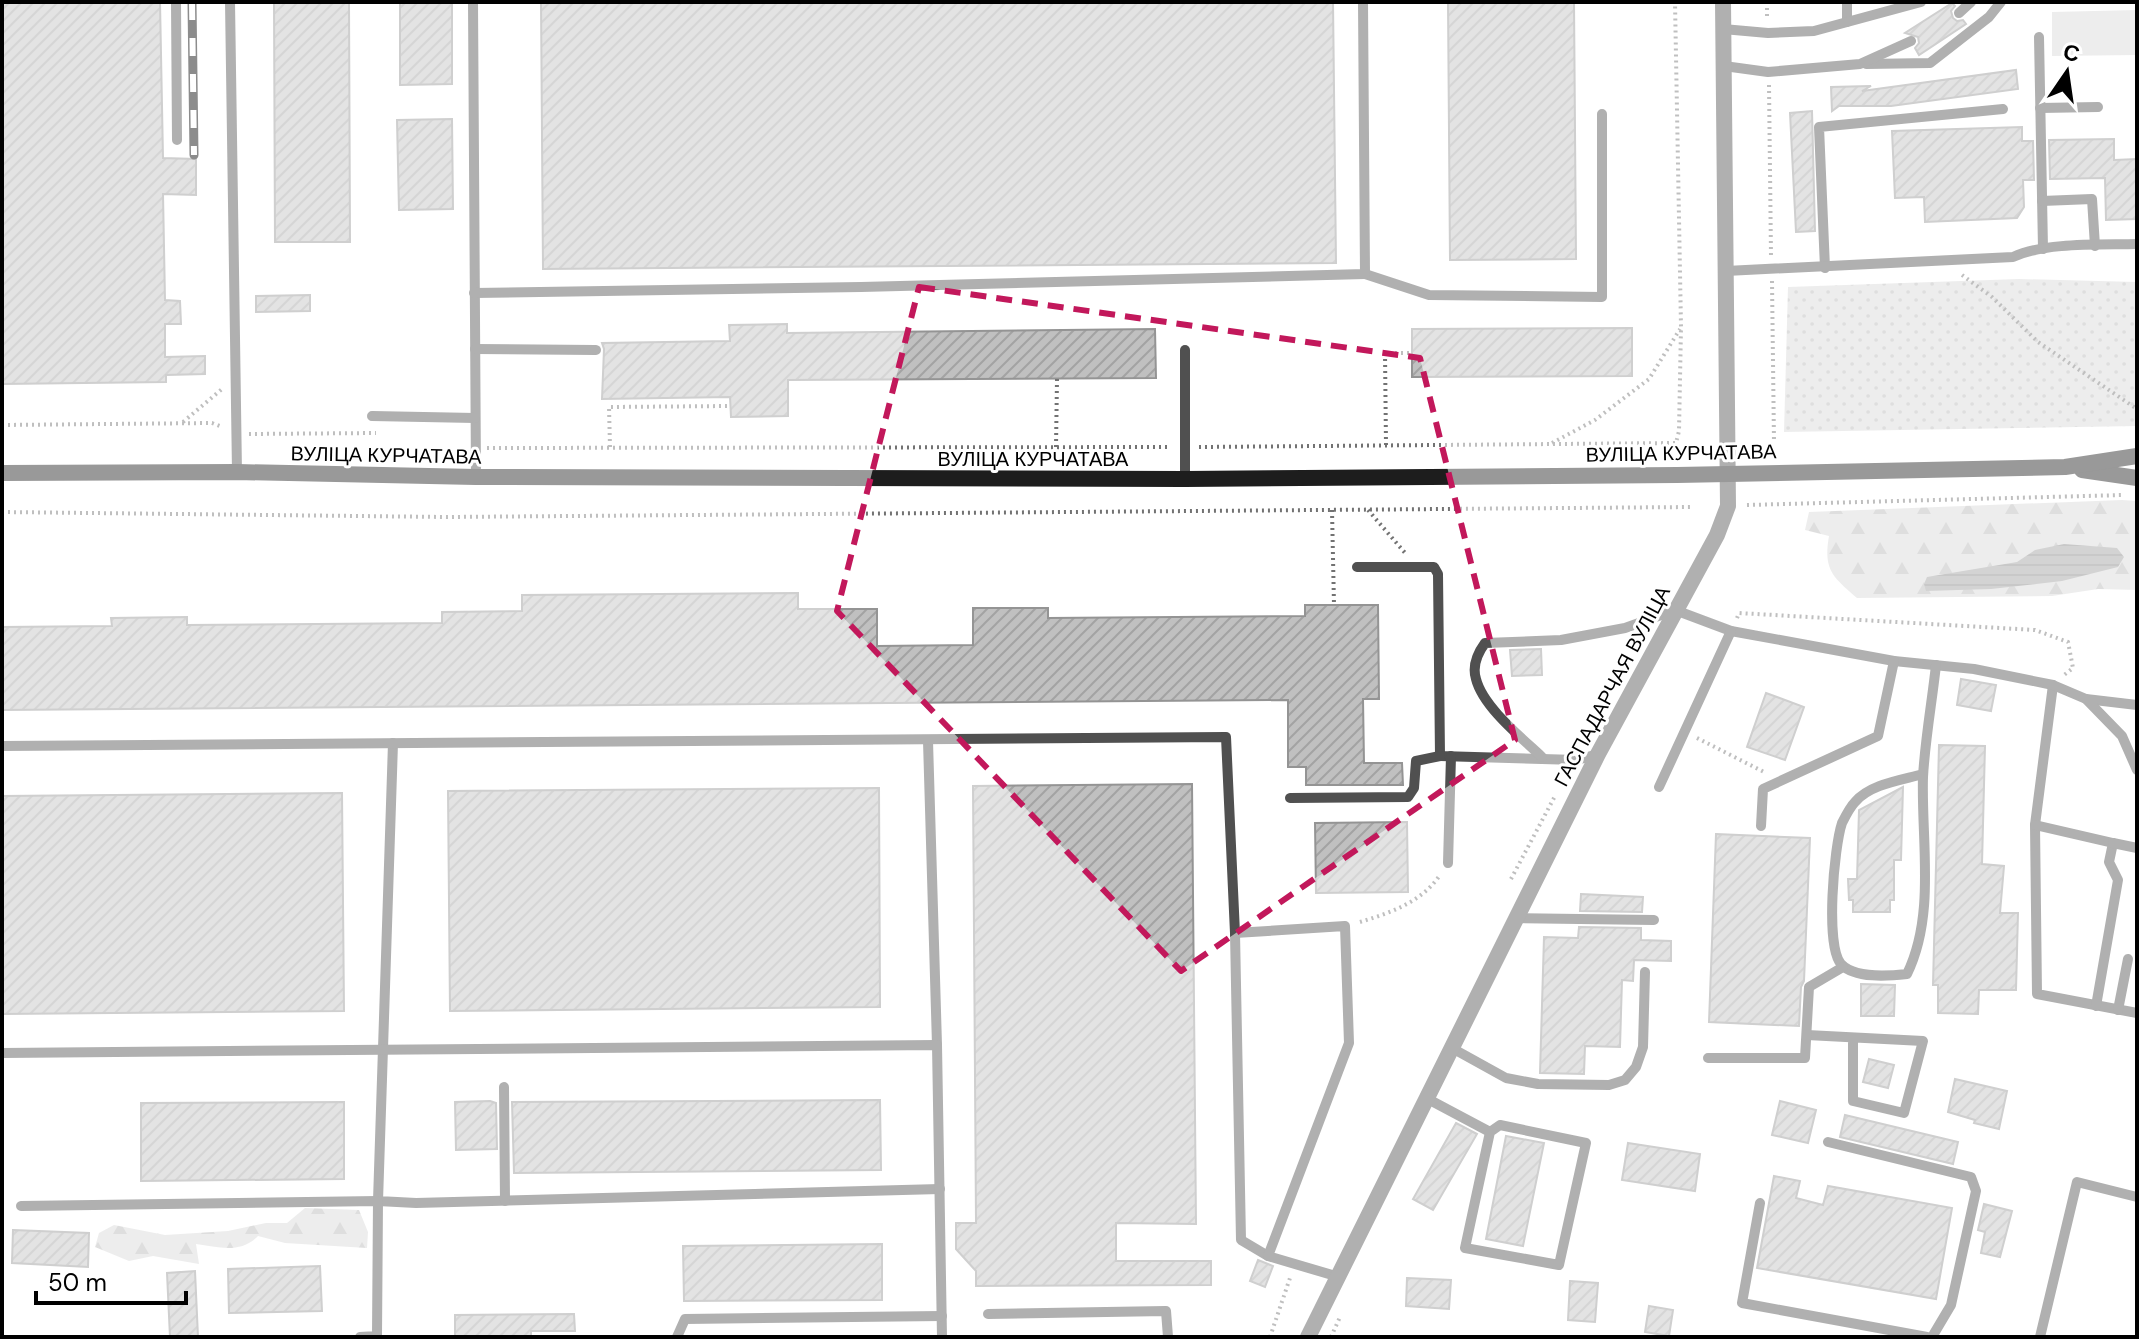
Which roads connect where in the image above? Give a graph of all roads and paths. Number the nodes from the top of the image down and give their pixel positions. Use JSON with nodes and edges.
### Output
{"nodes":[{"id":1,"x":176,"y":2,"type":"edge"},
{"id":2,"x":230,"y":2,"type":"edge"},
{"id":3,"x":473,"y":2,"type":"edge"},
{"id":4,"x":1363,"y":2,"type":"edge"},
{"id":5,"x":1675,"y":2,"type":"edge"},
{"id":6,"x":1723,"y":2,"type":"edge"},
{"id":7,"x":1767,"y":2,"type":"edge"},
{"id":8,"x":1847,"y":2,"type":"edge"},
{"id":9,"x":1921,"y":2,"type":"edge"},
{"id":10,"x":1971,"y":2,"type":"edge"},
{"id":11,"x":2001,"y":2,"type":"edge"},
{"id":12,"x":1959,"y":13,"type":"dead end"},
{"id":13,"x":1847,"y":22,"type":"junction"},
{"id":14,"x":1723,"y":29,"type":"junction"},
{"id":15,"x":1768,"y":33,"type":"junction"},
{"id":16,"x":2039,"y":37,"type":"dead end"},
{"id":17,"x":1911,"y":41,"type":"dead end"},
{"id":18,"x":1860,"y":64,"type":"junction"},
{"id":19,"x":1724,"y":66,"type":"junction"},
{"id":20,"x":1768,"y":72,"type":"junction"},
{"id":21,"x":2098,"y":107,"type":"dead end"},
{"id":22,"x":2040,"y":108,"type":"junction"},
{"id":23,"x":2003,"y":109,"type":"dead end"},
{"id":24,"x":1602,"y":114,"type":"dead end"},
{"id":25,"x":177,"y":140,"type":"dead end"},
{"id":26,"x":2042,"y":201,"type":"junction"},
{"id":27,"x":2137,"y":244,"type":"edge"},
{"id":28,"x":2095,"y":246,"type":"junction"},
{"id":29,"x":2043,"y":249,"type":"junction"},
{"id":30,"x":1945,"y":260,"type":"junction"},
{"id":31,"x":1825,"y":268,"type":"junction"},
{"id":32,"x":1772,"y":270,"type":"junction"},
{"id":33,"x":1726,"y":271,"type":"junction"},
{"id":34,"x":1365,"y":274,"type":"junction"},
{"id":35,"x":474,"y":293,"type":"junction"},
{"id":36,"x":1681,"y":327,"type":"junction"},
{"id":37,"x":475,"y":349,"type":"junction"},
{"id":38,"x":596,"y":350,"type":"dead end"},
{"id":39,"x":1185,"y":350,"type":"dead end"},
{"id":40,"x":1412,"y":353,"type":"dead end"},
{"id":41,"x":235,"y":377,"type":"junction"},
{"id":42,"x":1057,"y":379,"type":"dead end"},
{"id":43,"x":730,"y":406,"type":"dead end"},
{"id":44,"x":2137,"y":409,"type":"edge"},
{"id":45,"x":372,"y":416,"type":"dead end"},
{"id":46,"x":475,"y":418,"type":"junction"},
{"id":47,"x":181,"y":423,"type":"junction"},
{"id":48,"x":2,"y":425,"type":"edge"},
{"id":49,"x":377,"y":433,"type":"dead end"},
{"id":50,"x":237,"y":434,"type":"junction"},
{"id":51,"x":1774,"y":442,"type":"dead end"},
{"id":52,"x":1550,"y":444,"type":"junction"},
{"id":53,"x":1386,"y":445,"type":"junction"},
{"id":54,"x":610,"y":447,"type":"junction"},
{"id":55,"x":1056,"y":447,"type":"junction"},
{"id":56,"x":1185,"y":447,"type":"junction"},
{"id":57,"x":476,"y":448,"type":"junction"},
{"id":58,"x":2137,"y":456,"type":"edge"},
{"id":59,"x":2065,"y":467,"type":"junction"},
{"id":60,"x":237,"y":472,"type":"junction"},
{"id":61,"x":1728,"y":472,"type":"junction"},
{"id":62,"x":2,"y":473,"type":"edge"},
{"id":63,"x":476,"y":477,"type":"junction"},
{"id":64,"x":2137,"y":478,"type":"edge"},
{"id":65,"x":1185,"y":479,"type":"junction"},
{"id":66,"x":2137,"y":495,"type":"edge"},
{"id":67,"x":1747,"y":505,"type":"dead end"},
{"id":68,"x":1692,"y":507,"type":"dead end"},
{"id":69,"x":1332,"y":510,"type":"junction"},
{"id":70,"x":1368,"y":510,"type":"junction"},
{"id":71,"x":2,"y":512,"type":"edge"},
{"id":72,"x":1357,"y":567,"type":"dead end"},
{"id":73,"x":1417,"y":567,"type":"junction"},
{"id":74,"x":1334,"y":605,"type":"dead end"},
{"id":75,"x":1675,"y":610,"type":"junction"},
{"id":76,"x":1731,"y":631,"type":"junction"},
{"id":77,"x":1894,"y":661,"type":"junction"},
{"id":78,"x":1936,"y":665,"type":"junction"},
{"id":79,"x":2053,"y":685,"type":"junction"},
{"id":80,"x":2086,"y":699,"type":"junction"},
{"id":81,"x":2137,"y":705,"type":"edge"},
{"id":82,"x":1684,"y":731,"type":"junction"},
{"id":83,"x":928,"y":741,"type":"junction"},
{"id":84,"x":393,"y":743,"type":"junction"},
{"id":85,"x":2,"y":746,"type":"edge"},
{"id":86,"x":1598,"y":754,"type":"junction"},
{"id":87,"x":1445,"y":756,"type":"junction"},
{"id":88,"x":1542,"y":757,"type":"junction"},
{"id":89,"x":2137,"y":770,"type":"edge"},
{"id":90,"x":1923,"y":774,"type":"junction"},
{"id":91,"x":1781,"y":781,"type":"junction"},
{"id":92,"x":1659,"y":787,"type":"dead end"},
{"id":93,"x":1555,"y":795,"type":"dead end"},
{"id":94,"x":1290,"y":798,"type":"dead end"},
{"id":95,"x":2035,"y":825,"type":"junction"},
{"id":96,"x":1761,"y":826,"type":"dead end"},
{"id":97,"x":2113,"y":843,"type":"junction"},
{"id":98,"x":2137,"y":848,"type":"edge"},
{"id":99,"x":1448,"y":863,"type":"joint"},
{"id":100,"x":1511,"y":879,"type":"dead end"},
{"id":101,"x":1515,"y":918,"type":"junction"},
{"id":102,"x":1654,"y":920,"type":"dead end"},
{"id":103,"x":1345,"y":926,"type":"junction"},
{"id":104,"x":1235,"y":933,"type":"junction"},
{"id":105,"x":2128,"y":959,"type":"dead end"},
{"id":106,"x":1843,"y":967,"type":"junction"},
{"id":107,"x":1645,"y":972,"type":"dead end"},
{"id":108,"x":2096,"y":1006,"type":"junction"},
{"id":109,"x":2118,"y":1010,"type":"junction"},
{"id":110,"x":2137,"y":1013,"type":"edge"},
{"id":111,"x":1807,"y":1035,"type":"junction"},
{"id":112,"x":1853,"y":1038,"type":"junction"},
{"id":113,"x":937,"y":1045,"type":"junction"},
{"id":114,"x":1450,"y":1047,"type":"junction"},
{"id":115,"x":383,"y":1051,"type":"junction"},
{"id":116,"x":2,"y":1053,"type":"edge"},
{"id":117,"x":1708,"y":1058,"type":"dead end"},
{"id":118,"x":504,"y":1087,"type":"dead end"},
{"id":119,"x":1426,"y":1098,"type":"junction"},
{"id":120,"x":1490,"y":1132,"type":"junction"},
{"id":121,"x":1828,"y":1142,"type":"dead end"},
{"id":122,"x":940,"y":1189,"type":"junction"},
{"id":123,"x":2137,"y":1197,"type":"edge"},
{"id":124,"x":378,"y":1201,"type":"junction"},
{"id":125,"x":505,"y":1201,"type":"junction"},
{"id":126,"x":1760,"y":1203,"type":"dead end"},
{"id":127,"x":21,"y":1206,"type":"dead end"},
{"id":128,"x":1268,"y":1256,"type":"junction"},
{"id":129,"x":1295,"y":1265,"type":"junction"},
{"id":130,"x":1339,"y":1277,"type":"junction"},
{"id":131,"x":988,"y":1314,"type":"dead end"},
{"id":132,"x":942,"y":1316,"type":"junction"},
{"id":133,"x":360,"y":1337,"type":"edge"},
{"id":134,"x":377,"y":1337,"type":"edge"},
{"id":135,"x":677,"y":1337,"type":"edge"},
{"id":136,"x":942,"y":1337,"type":"edge"},
{"id":137,"x":1168,"y":1337,"type":"edge"},
{"id":138,"x":1270,"y":1337,"type":"edge"},
{"id":139,"x":1308,"y":1337,"type":"edge"},
{"id":140,"x":1929,"y":1337,"type":"edge"},
{"id":141,"x":2040,"y":1337,"type":"edge"}],
"edges":[{"from":1,"to":25,"type":"lane"},
{"from":2,"to":41,"type":"lane"},
{"from":3,"to":35,"type":"lane"},
{"from":4,"to":34,"type":"lane"},
{"from":5,"to":36,"type":"path"},
{"from":6,"to":14,"type":"street","name":"ГАСПАДАРЧАЯ ВУЛІЦА"},
{"from":7,"to":15,"type":"path"},
{"from":8,"to":13,"type":"lane"},
{"from":9,"to":13,"type":"lane"},
{"from":10,"to":12,"type":"lane"},
{"from":11,"to":18,"type":"lane"},
{"from":13,"to":15,"type":"lane"},
{"from":14,"to":15,"type":"lane"},
{"from":14,"to":19,"type":"street","name":"ГАСПАДАРЧАЯ ВУЛІЦА"},
{"from":16,"to":22,"type":"lane"},
{"from":17,"to":18,"type":"lane"},
{"from":18,"to":20,"type":"lane"},
{"from":19,"to":20,"type":"lane"},
{"from":19,"to":33,"type":"street","name":"ГАСПАДАРЧАЯ ВУЛІЦА"},
{"from":20,"to":32,"type":"path"},
{"from":21,"to":22,"type":"lane"},
{"from":22,"to":26,"type":"lane"},
{"from":23,"to":31,"type":"lane"},
{"from":24,"to":34,"type":"lane"},
{"from":26,"to":28,"type":"lane"},
{"from":26,"to":29,"type":"lane"},
{"from":27,"to":28,"type":"lane"},
{"from":28,"to":29,"type":"lane"},
{"from":29,"to":30,"type":"lane"},
{"from":30,"to":31,"type":"lane"},
{"from":30,"to":44,"type":"path"},
{"from":31,"to":32,"type":"lane"},
{"from":32,"to":33,"type":"lane"},
{"from":32,"to":51,"type":"path"},
{"from":33,"to":61,"type":"street","name":"ГАСПАДАРЧАЯ ВУЛІЦА"},
{"from":34,"to":35,"type":"lane"},
{"from":35,"to":37,"type":"lane"},
{"from":36,"to":52,"type":"path"},
{"from":36,"to":52,"type":"path"},
{"from":37,"to":38,"type":"lane"},
{"from":37,"to":46,"type":"lane"},
{"from":39,"to":56,"type":"lane"},
{"from":40,"to":53,"type":"path"},
{"from":41,"to":47,"type":"path"},
{"from":41,"to":50,"type":"lane"},
{"from":42,"to":55,"type":"path"},
{"from":43,"to":54,"type":"path"},
{"from":45,"to":46,"type":"lane"},
{"from":46,"to":57,"type":"lane"},
{"from":47,"to":48,"type":"path"},
{"from":47,"to":50,"type":"path"},
{"from":49,"to":50,"type":"path"},
{"from":50,"to":60,"type":"lane"},
{"from":52,"to":53,"type":"path"},
{"from":53,"to":56,"type":"path"},
{"from":54,"to":55,"type":"path"},
{"from":54,"to":57,"type":"path"},
{"from":55,"to":56,"type":"path"},
{"from":56,"to":65,"type":"lane"},
{"from":57,"to":63,"type":"lane"},
{"from":58,"to":59,"type":"main road","name":"ВУЛІЦА КУРЧАТАВА"},
{"from":59,"to":61,"type":"main road","name":"ВУЛІЦА КУРЧАТАВА"},
{"from":59,"to":64,"type":"main road","name":"ВУЛІЦА КУРЧАТАВА"},
{"from":60,"to":62,"type":"main road","name":"ВУЛІЦА КУРЧАТАВА"},
{"from":60,"to":63,"type":"main road","name":"ВУЛІЦА КУРЧАТАВА"},
{"from":61,"to":65,"type":"main road","name":"ВУЛІЦА КУРЧАТАВА"},
{"from":61,"to":75,"type":"street","name":"ГАСПАДАРЧАЯ ВУЛІЦА"},
{"from":63,"to":65,"type":"main road","name":"ВУЛІЦА КУРЧАТАВА"},
{"from":66,"to":67,"type":"path"},
{"from":68,"to":70,"type":"path"},
{"from":69,"to":70,"type":"path"},
{"from":69,"to":71,"type":"path"},
{"from":69,"to":74,"type":"path"},
{"from":70,"to":73,"type":"path"},
{"from":72,"to":73,"type":"lane"},
{"from":73,"to":87,"type":"lane"},
{"from":75,"to":76,"type":"lane"},
{"from":75,"to":86,"type":"street","name":"ГАСПАДАРЧАЯ ВУЛІЦА"},
{"from":75,"to":88,"type":"lane"},
{"from":76,"to":77,"type":"lane"},
{"from":76,"to":79,"type":"path"},
{"from":76,"to":82,"type":"lane"},
{"from":77,"to":78,"type":"lane"},
{"from":77,"to":91,"type":"lane"},
{"from":78,"to":79,"type":"lane"},
{"from":78,"to":90,"type":"lane"},
{"from":79,"to":80,"type":"lane"},
{"from":79,"to":95,"type":"lane"},
{"from":80,"to":81,"type":"lane"},
{"from":80,"to":89,"type":"lane"},
{"from":82,"to":91,"type":"path"},
{"from":82,"to":92,"type":"lane"},
{"from":83,"to":84,"type":"lane"},
{"from":83,"to":104,"type":"lane"},
{"from":83,"to":113,"type":"lane"},
{"from":84,"to":85,"type":"lane"},
{"from":84,"to":115,"type":"lane"},
{"from":86,"to":88,"type":"lane"},
{"from":86,"to":101,"type":"street","name":"ГАСПАДАРЧАЯ ВУЛІЦА"},
{"from":87,"to":88,"type":"lane"},
{"from":87,"to":94,"type":"lane"},
{"from":87,"to":99,"type":"lane"},
{"from":90,"to":106,"type":"lane"},
{"from":90,"to":106,"type":"lane"},
{"from":91,"to":96,"type":"lane"},
{"from":93,"to":100,"type":"path"},
{"from":95,"to":97,"type":"lane"},
{"from":95,"to":108,"type":"lane"},
{"from":97,"to":98,"type":"lane"},
{"from":97,"to":108,"type":"lane"},
{"from":99,"to":103,"type":"path"},
{"from":101,"to":102,"type":"lane"},
{"from":101,"to":114,"type":"street","name":"ГАСПАДАРЧАЯ ВУЛІЦА"},
{"from":103,"to":104,"type":"lane"},
{"from":103,"to":128,"type":"lane"},
{"from":104,"to":128,"type":"lane"},
{"from":105,"to":109,"type":"lane"},
{"from":106,"to":111,"type":"lane"},
{"from":107,"to":114,"type":"lane"},
{"from":108,"to":109,"type":"lane"},
{"from":109,"to":110,"type":"lane"},
{"from":111,"to":112,"type":"lane"},
{"from":111,"to":117,"type":"lane"},
{"from":112,"to":112,"type":"lane"},
{"from":113,"to":115,"type":"lane"},
{"from":113,"to":122,"type":"lane"},
{"from":114,"to":119,"type":"street","name":"ГАСПАДАРЧАЯ ВУЛІЦА"},
{"from":115,"to":116,"type":"lane"},
{"from":115,"to":124,"type":"lane"},
{"from":118,"to":125,"type":"lane"},
{"from":119,"to":120,"type":"lane"},
{"from":119,"to":130,"type":"street","name":"ГАСПАДАРЧАЯ ВУЛІЦА"},
{"from":120,"to":120,"type":"lane"},
{"from":121,"to":140,"type":"lane"},
{"from":122,"to":125,"type":"lane"},
{"from":122,"to":132,"type":"lane"},
{"from":123,"to":141,"type":"lane"},
{"from":124,"to":125,"type":"lane"},
{"from":124,"to":127,"type":"lane"},
{"from":124,"to":134,"type":"lane"},
{"from":126,"to":140,"type":"lane"},
{"from":128,"to":129,"type":"lane"},
{"from":129,"to":130,"type":"lane"},
{"from":129,"to":138,"type":"path"},
{"from":130,"to":139,"type":"street","name":"ГАСПАДАРЧАЯ ВУЛІЦА"},
{"from":131,"to":137,"type":"lane"},
{"from":132,"to":135,"type":"lane"},
{"from":132,"to":136,"type":"lane"},
{"from":133,"to":134,"type":"lane"}]}
